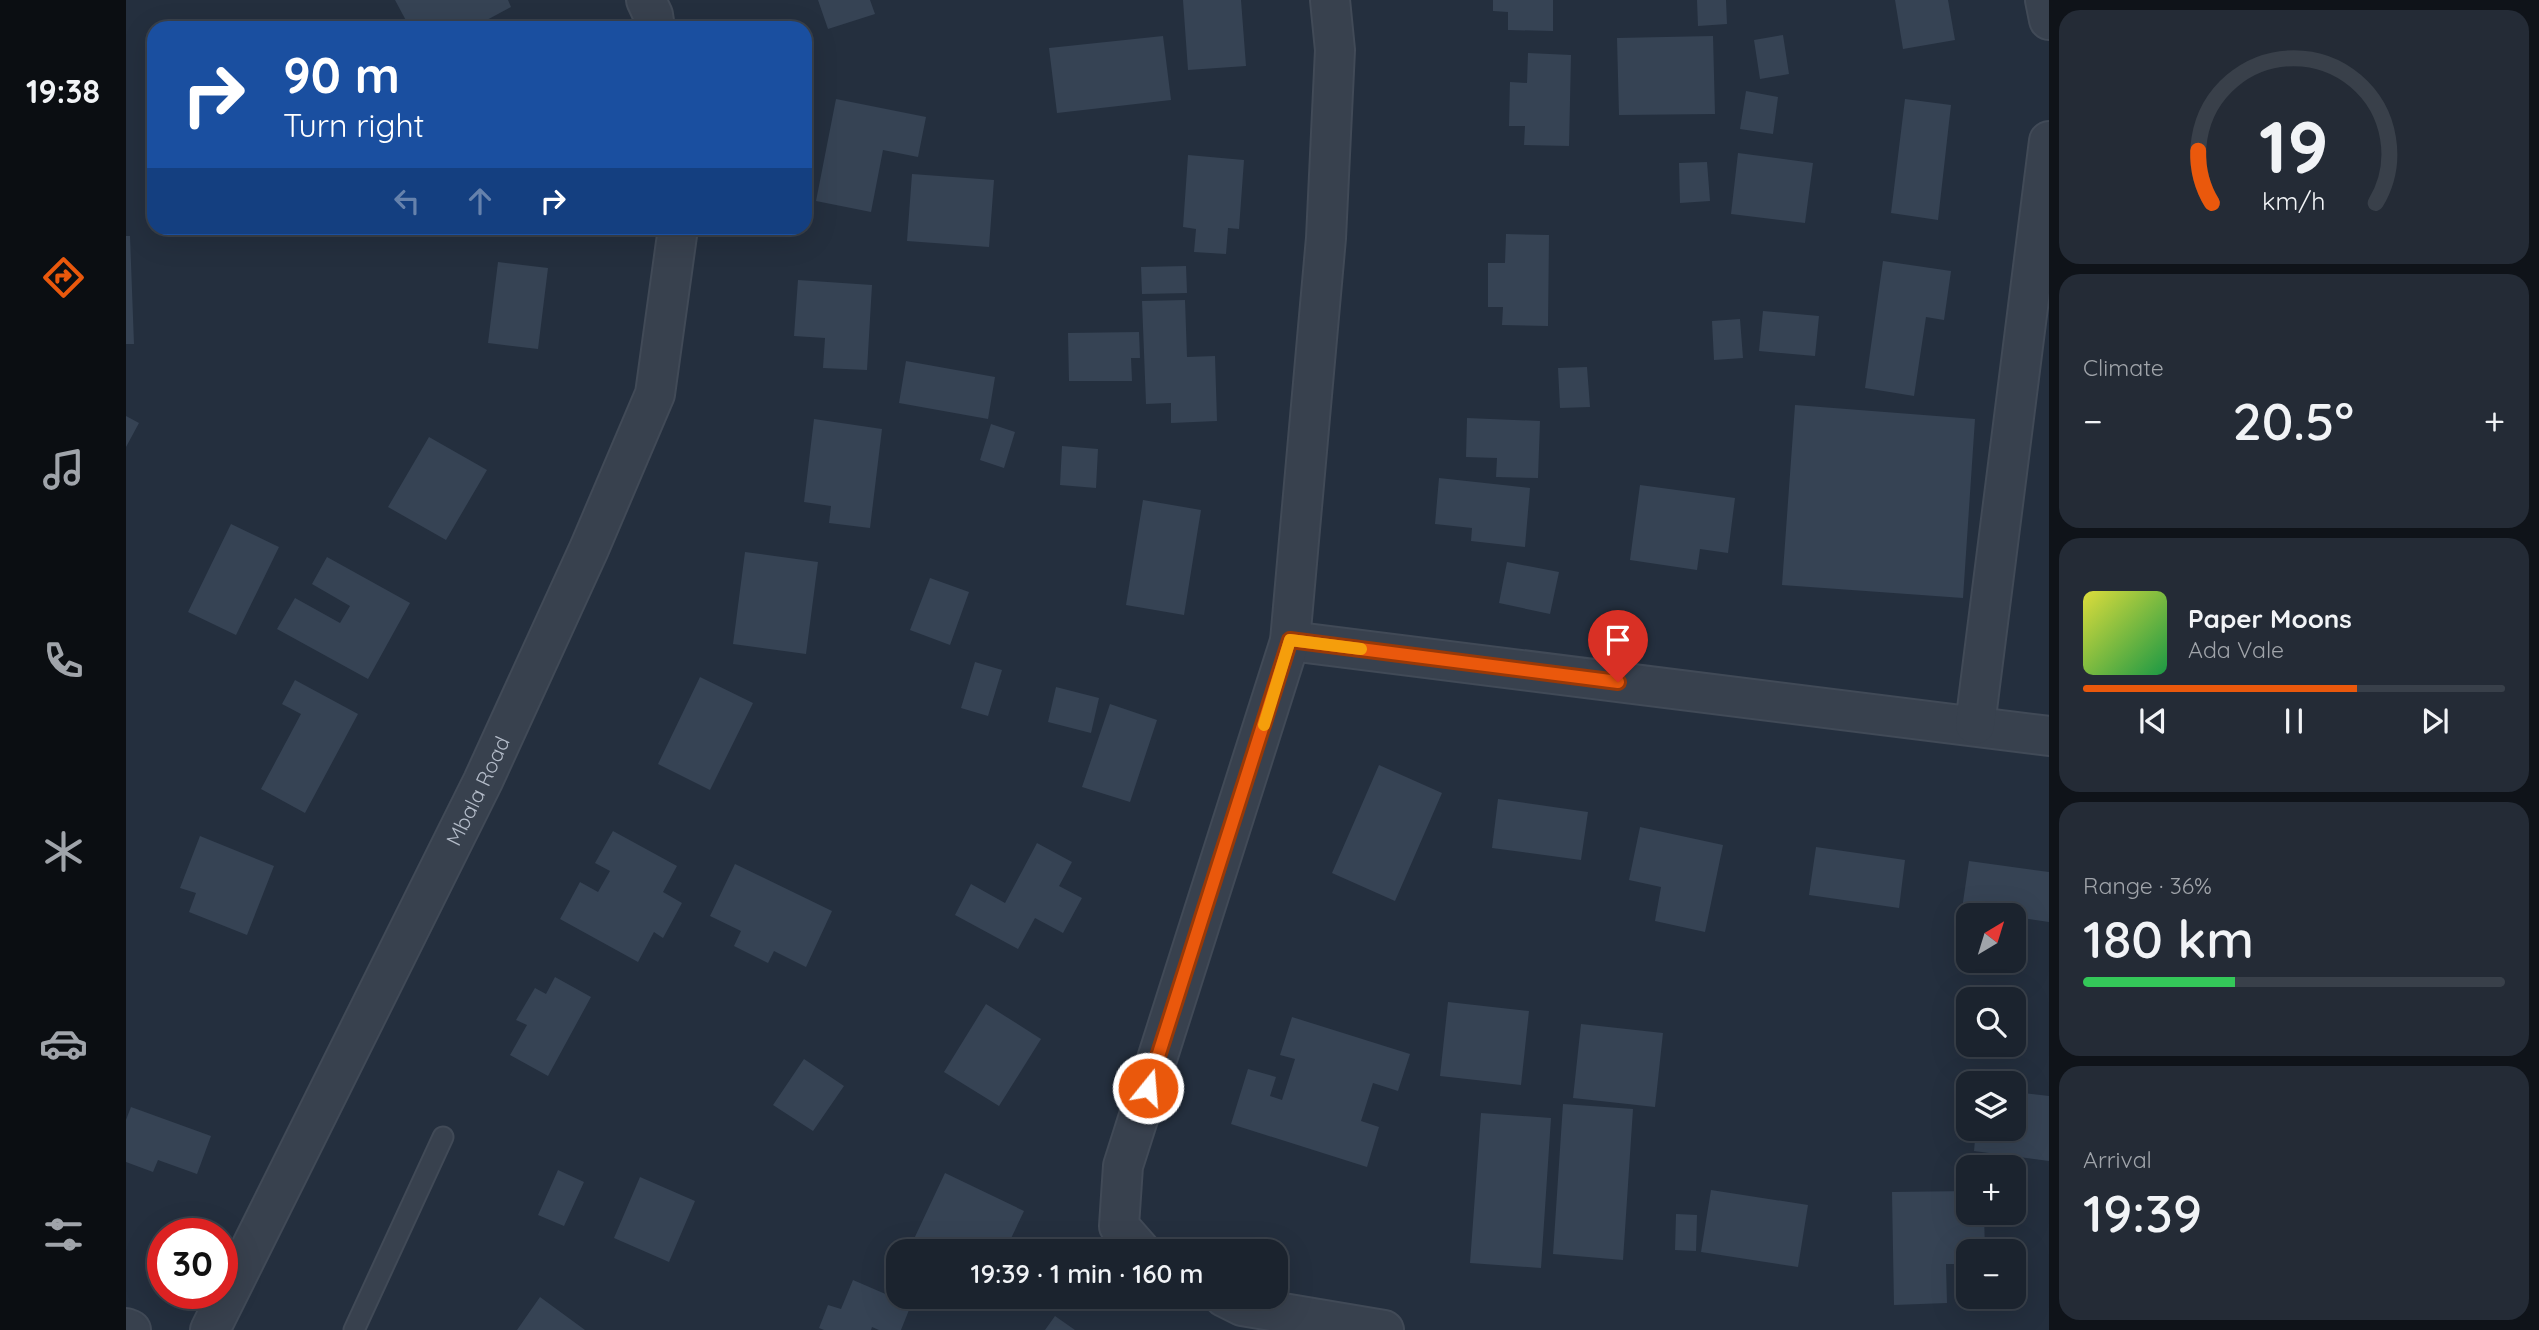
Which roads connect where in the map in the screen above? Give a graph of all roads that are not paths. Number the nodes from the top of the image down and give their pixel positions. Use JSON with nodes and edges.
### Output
{"nodes":[{"id":1,"x":646,"y":0,"type":"edge"},
{"id":2,"x":1330,"y":0,"type":"edge"},
{"id":3,"x":2045,"y":0,"type":"edge"},
{"id":4,"x":2049,"y":20,"type":"edge"},
{"id":5,"x":654,"y":21,"type":"edge"},
{"id":6,"x":2049,"y":141,"type":"edge"},
{"id":7,"x":677,"y":235,"type":"edge"},
{"id":8,"x":1290,"y":640,"type":"junction"},
{"id":9,"x":1975,"y":725,"type":"junction"},
{"id":10,"x":2049,"y":736,"type":"edge"},
{"id":11,"x":443,"y":1137,"type":"dead end"},
{"id":12,"x":1130,"y":1239,"type":"edge"},
{"id":13,"x":1260,"y":1309,"type":"edge"},
{"id":14,"x":210,"y":1330,"type":"edge"},
{"id":15,"x":354,"y":1330,"type":"edge"},
{"id":16,"x":1384,"y":1330,"type":"edge"}],
"edges":[{"from":1,"to":5,"type":"street"},
{"from":2,"to":8,"type":"street"},
{"from":3,"to":4,"type":"street"},
{"from":6,"to":9,"type":"street"},
{"from":7,"to":14,"type":"street","name":"Mbala Road"},
{"from":8,"to":9,"type":"street"},
{"from":8,"to":12,"type":"street"},
{"from":9,"to":10,"type":"street"},
{"from":11,"to":15,"type":"lane"},
{"from":13,"to":16,"type":"street"}]}
